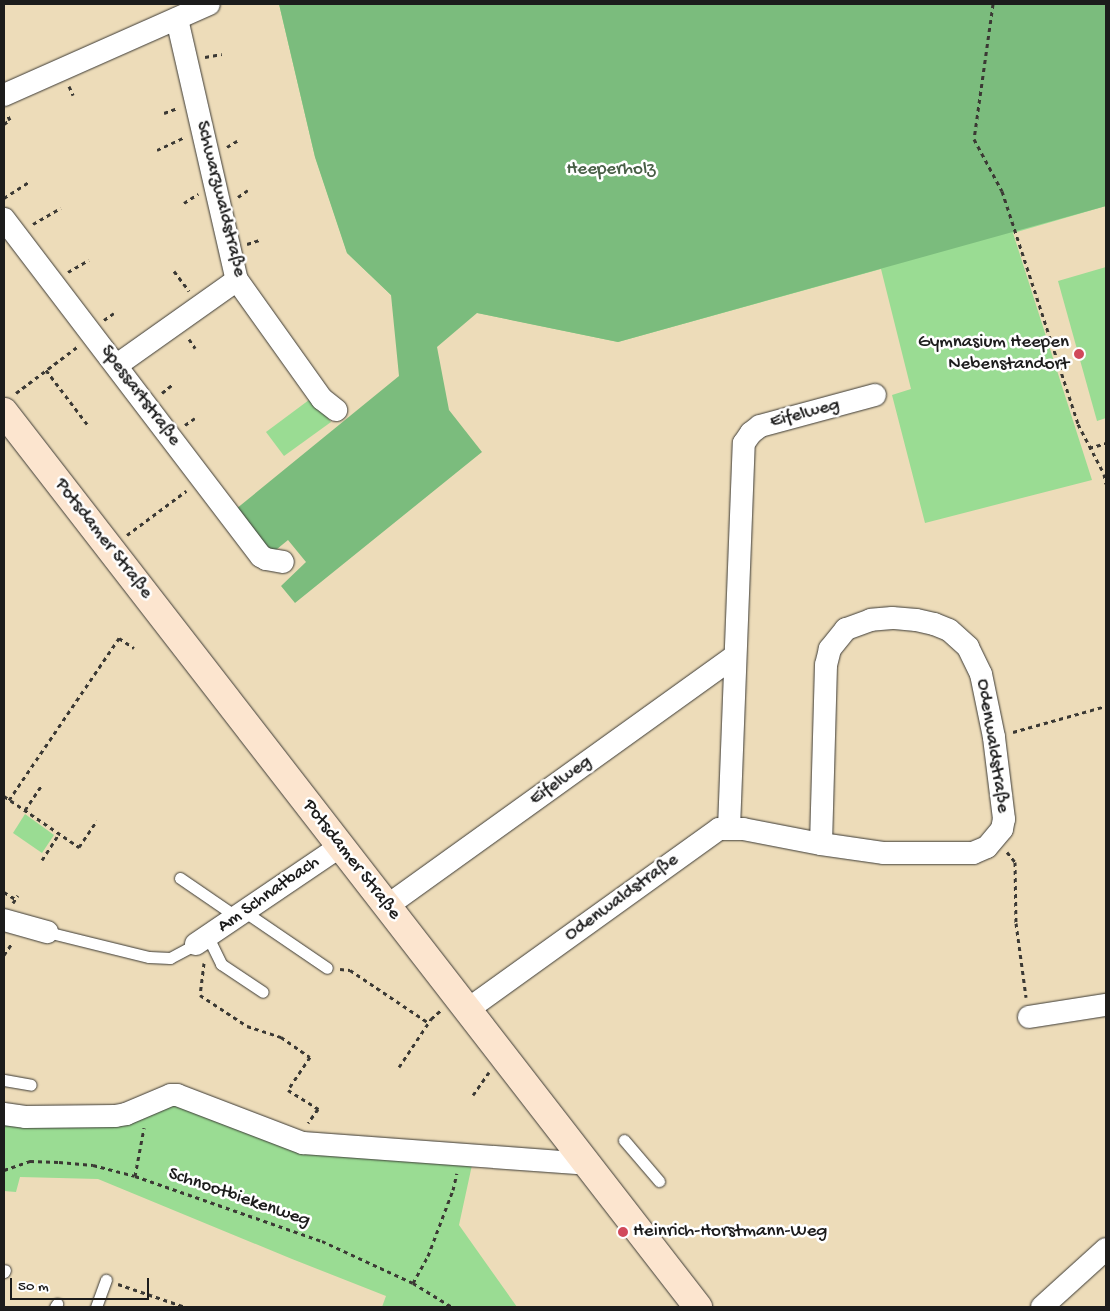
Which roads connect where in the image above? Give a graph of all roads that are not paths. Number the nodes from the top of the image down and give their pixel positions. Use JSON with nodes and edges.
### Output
{"nodes":[{"id":1,"x":210,"y":4,"type":"edge"},
{"id":2,"x":176,"y":19,"type":"junction"},
{"id":3,"x":4,"y":95,"type":"edge"},
{"id":4,"x":10,"y":228,"type":"edge"},
{"id":5,"x":237,"y":280,"type":"junction"},
{"id":6,"x":117,"y":365,"type":"junction"},
{"id":7,"x":875,"y":395,"type":"dead end"},
{"id":8,"x":336,"y":410,"type":"dead end"},
{"id":9,"x":8,"y":417,"type":"edge"},
{"id":10,"x":283,"y":562,"type":"dead end"},
{"id":11,"x":735,"y":656,"type":"junction"},
{"id":12,"x":729,"y":828,"type":"junction"},
{"id":13,"x":821,"y":844,"type":"junction"},
{"id":14,"x":340,"y":846,"type":"junction"},
{"id":15,"x":180,"y":878,"type":"dead end"},
{"id":16,"x":387,"y":906,"type":"junction"},
{"id":17,"x":241,"y":914,"type":"junction"},
{"id":18,"x":4,"y":920,"type":"edge"},
{"id":19,"x":47,"y":932,"type":"joint"},
{"id":20,"x":202,"y":941,"type":"junction"},
{"id":21,"x":327,"y":968,"type":"road end"},
{"id":22,"x":263,"y":992,"type":"dead end"},
{"id":23,"x":462,"y":1003,"type":"junction"},
{"id":24,"x":1106,"y":1006,"type":"edge"},
{"id":25,"x":1029,"y":1017,"type":"road end"},
{"id":26,"x":4,"y":1080,"type":"edge"},
{"id":27,"x":31,"y":1085,"type":"dead end"},
{"id":28,"x":4,"y":1114,"type":"edge"},
{"id":29,"x":624,"y":1140,"type":"dead end"},
{"id":30,"x":587,"y":1164,"type":"junction"},
{"id":31,"x":659,"y":1181,"type":"dead end"},
{"id":32,"x":1106,"y":1249,"type":"edge"},
{"id":33,"x":106,"y":1280,"type":"road end"},
{"id":34,"x":96,"y":1307,"type":"edge"},
{"id":35,"x":698,"y":1307,"type":"edge"},
{"id":36,"x":1042,"y":1307,"type":"edge"}],
"edges":[{"from":1,"to":2,"type":"street"},
{"from":2,"to":3,"type":"street"},
{"from":2,"to":5,"type":"street","name":"Schwarzwaldstraße"},
{"from":4,"to":6,"type":"street","name":"Spessartstraße"},
{"from":5,"to":6,"type":"street"},
{"from":5,"to":8,"type":"street","name":"Schwarzwaldstraße"},
{"from":6,"to":10,"type":"street","name":"Spessartstraße"},
{"from":7,"to":11,"type":"street","name":"Eifelweg"},
{"from":9,"to":14,"type":"street","name":"Potsdamer Straße"},
{"from":11,"to":12,"type":"street","name":"Eifelweg"},
{"from":11,"to":16,"type":"street","name":"Eifelweg"},
{"from":12,"to":13,"type":"street","name":"Odenwaldstraße"},
{"from":12,"to":23,"type":"street","name":"Odenwaldstraße"},
{"from":13,"to":13,"type":"street","name":"Odenwaldstraße"},
{"from":14,"to":16,"type":"street","name":"Potsdamer Straße"},
{"from":14,"to":17,"type":"street","name":"Am Schnatbach"},
{"from":15,"to":17,"type":"lane"},
{"from":16,"to":23,"type":"street","name":"Potsdamer Straße"},
{"from":17,"to":20,"type":"street","name":"Am Schnatbach"},
{"from":17,"to":21,"type":"lane"},
{"from":18,"to":19,"type":"street"},
{"from":19,"to":20,"type":"lane"},
{"from":20,"to":22,"type":"lane"},
{"from":23,"to":30,"type":"street","name":"Potsdamer Straße"},
{"from":24,"to":25,"type":"street"},
{"from":26,"to":27,"type":"lane"},
{"from":28,"to":30,"type":"street"},
{"from":29,"to":31,"type":"lane"},
{"from":30,"to":35,"type":"street","name":"Potsdamer Straße"},
{"from":32,"to":36,"type":"street"},
{"from":33,"to":34,"type":"lane"}]}
